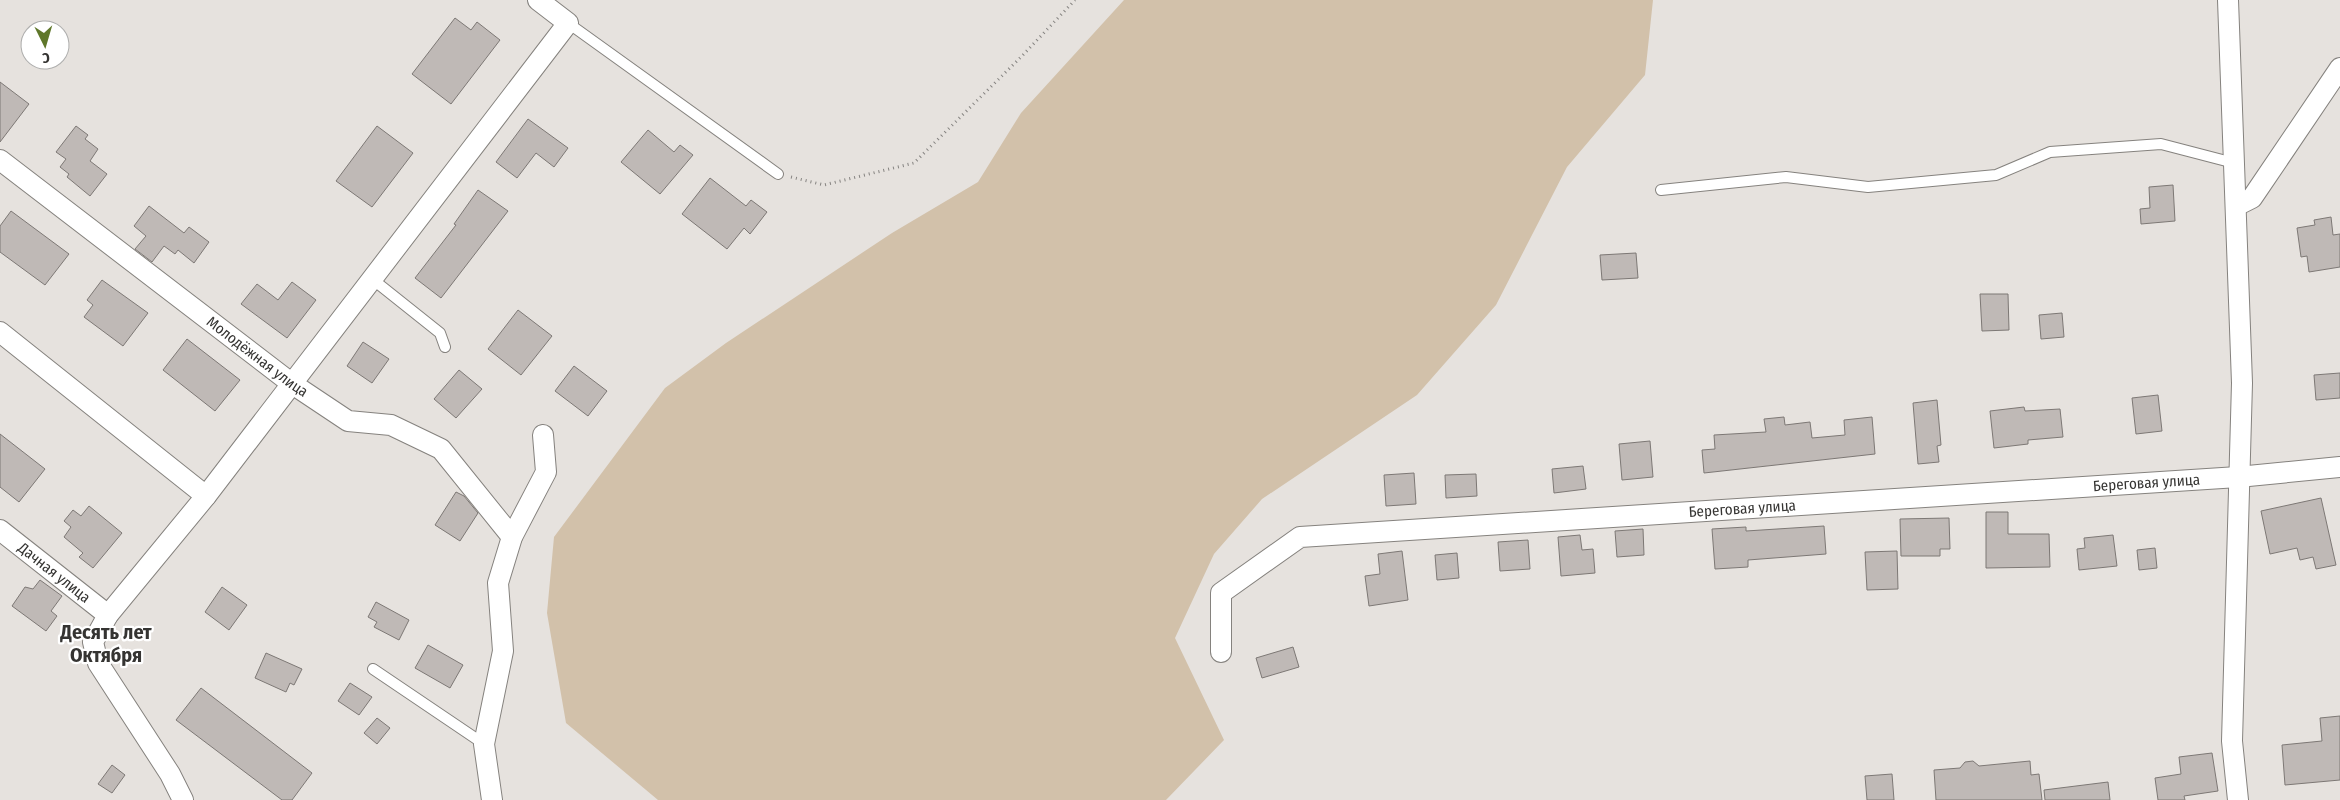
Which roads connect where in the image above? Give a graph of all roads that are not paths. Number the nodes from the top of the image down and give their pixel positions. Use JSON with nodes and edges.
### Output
{"nodes":[{"id":1,"x":538,"y":0,"type":"edge"},
{"id":2,"x":2228,"y":0,"type":"edge"},
{"id":3,"x":568,"y":22,"type":"junction"},
{"id":4,"x":2340,"y":68,"type":"edge"},
{"id":5,"x":0,"y":160,"type":"edge"},
{"id":6,"x":2234,"y":163,"type":"junction"},
{"id":7,"x":778,"y":174,"type":"road end"},
{"id":8,"x":1661,"y":190,"type":"dead end"},
{"id":9,"x":2236,"y":206,"type":"junction"},
{"id":10,"x":371,"y":278,"type":"junction"},
{"id":11,"x":0,"y":332,"type":"edge"},
{"id":12,"x":445,"y":347,"type":"dead end"},
{"id":13,"x":291,"y":383,"type":"junction"},
{"id":14,"x":543,"y":435,"type":"dead end"},
{"id":15,"x":2340,"y":467,"type":"edge"},
{"id":16,"x":2238,"y":476,"type":"junction"},
{"id":17,"x":206,"y":496,"type":"junction"},
{"id":18,"x":0,"y":530,"type":"edge"},
{"id":19,"x":512,"y":538,"type":"junction"},
{"id":20,"x":108,"y":615,"type":"junction"},
{"id":21,"x":1221,"y":652,"type":"dead end"},
{"id":22,"x":373,"y":669,"type":"dead end"},
{"id":23,"x":484,"y":744,"type":"junction"},
{"id":24,"x":183,"y":800,"type":"edge"},
{"id":25,"x":492,"y":800,"type":"edge"},
{"id":26,"x":2238,"y":800,"type":"edge"}],
"edges":[{"from":1,"to":3,"type":"street"},
{"from":2,"to":6,"type":"street"},
{"from":3,"to":7,"type":"lane"},
{"from":3,"to":10,"type":"street"},
{"from":4,"to":9,"type":"street"},
{"from":5,"to":13,"type":"street","name":"Молодёжная улица"},
{"from":6,"to":8,"type":"lane"},
{"from":6,"to":9,"type":"street"},
{"from":9,"to":16,"type":"street"},
{"from":10,"to":12,"type":"lane"},
{"from":10,"to":13,"type":"street"},
{"from":11,"to":17,"type":"street"},
{"from":13,"to":17,"type":"street"},
{"from":13,"to":19,"type":"street","name":"Молодёжная улица"},
{"from":14,"to":19,"type":"street"},
{"from":15,"to":16,"type":"street","name":"Береговая улица"},
{"from":16,"to":21,"type":"street","name":"Береговая улица"},
{"from":16,"to":26,"type":"street"},
{"from":17,"to":20,"type":"street"},
{"from":18,"to":20,"type":"street","name":"Дачная улица"},
{"from":19,"to":23,"type":"street"},
{"from":20,"to":24,"type":"street"},
{"from":22,"to":23,"type":"lane"},
{"from":23,"to":25,"type":"street"}]}
